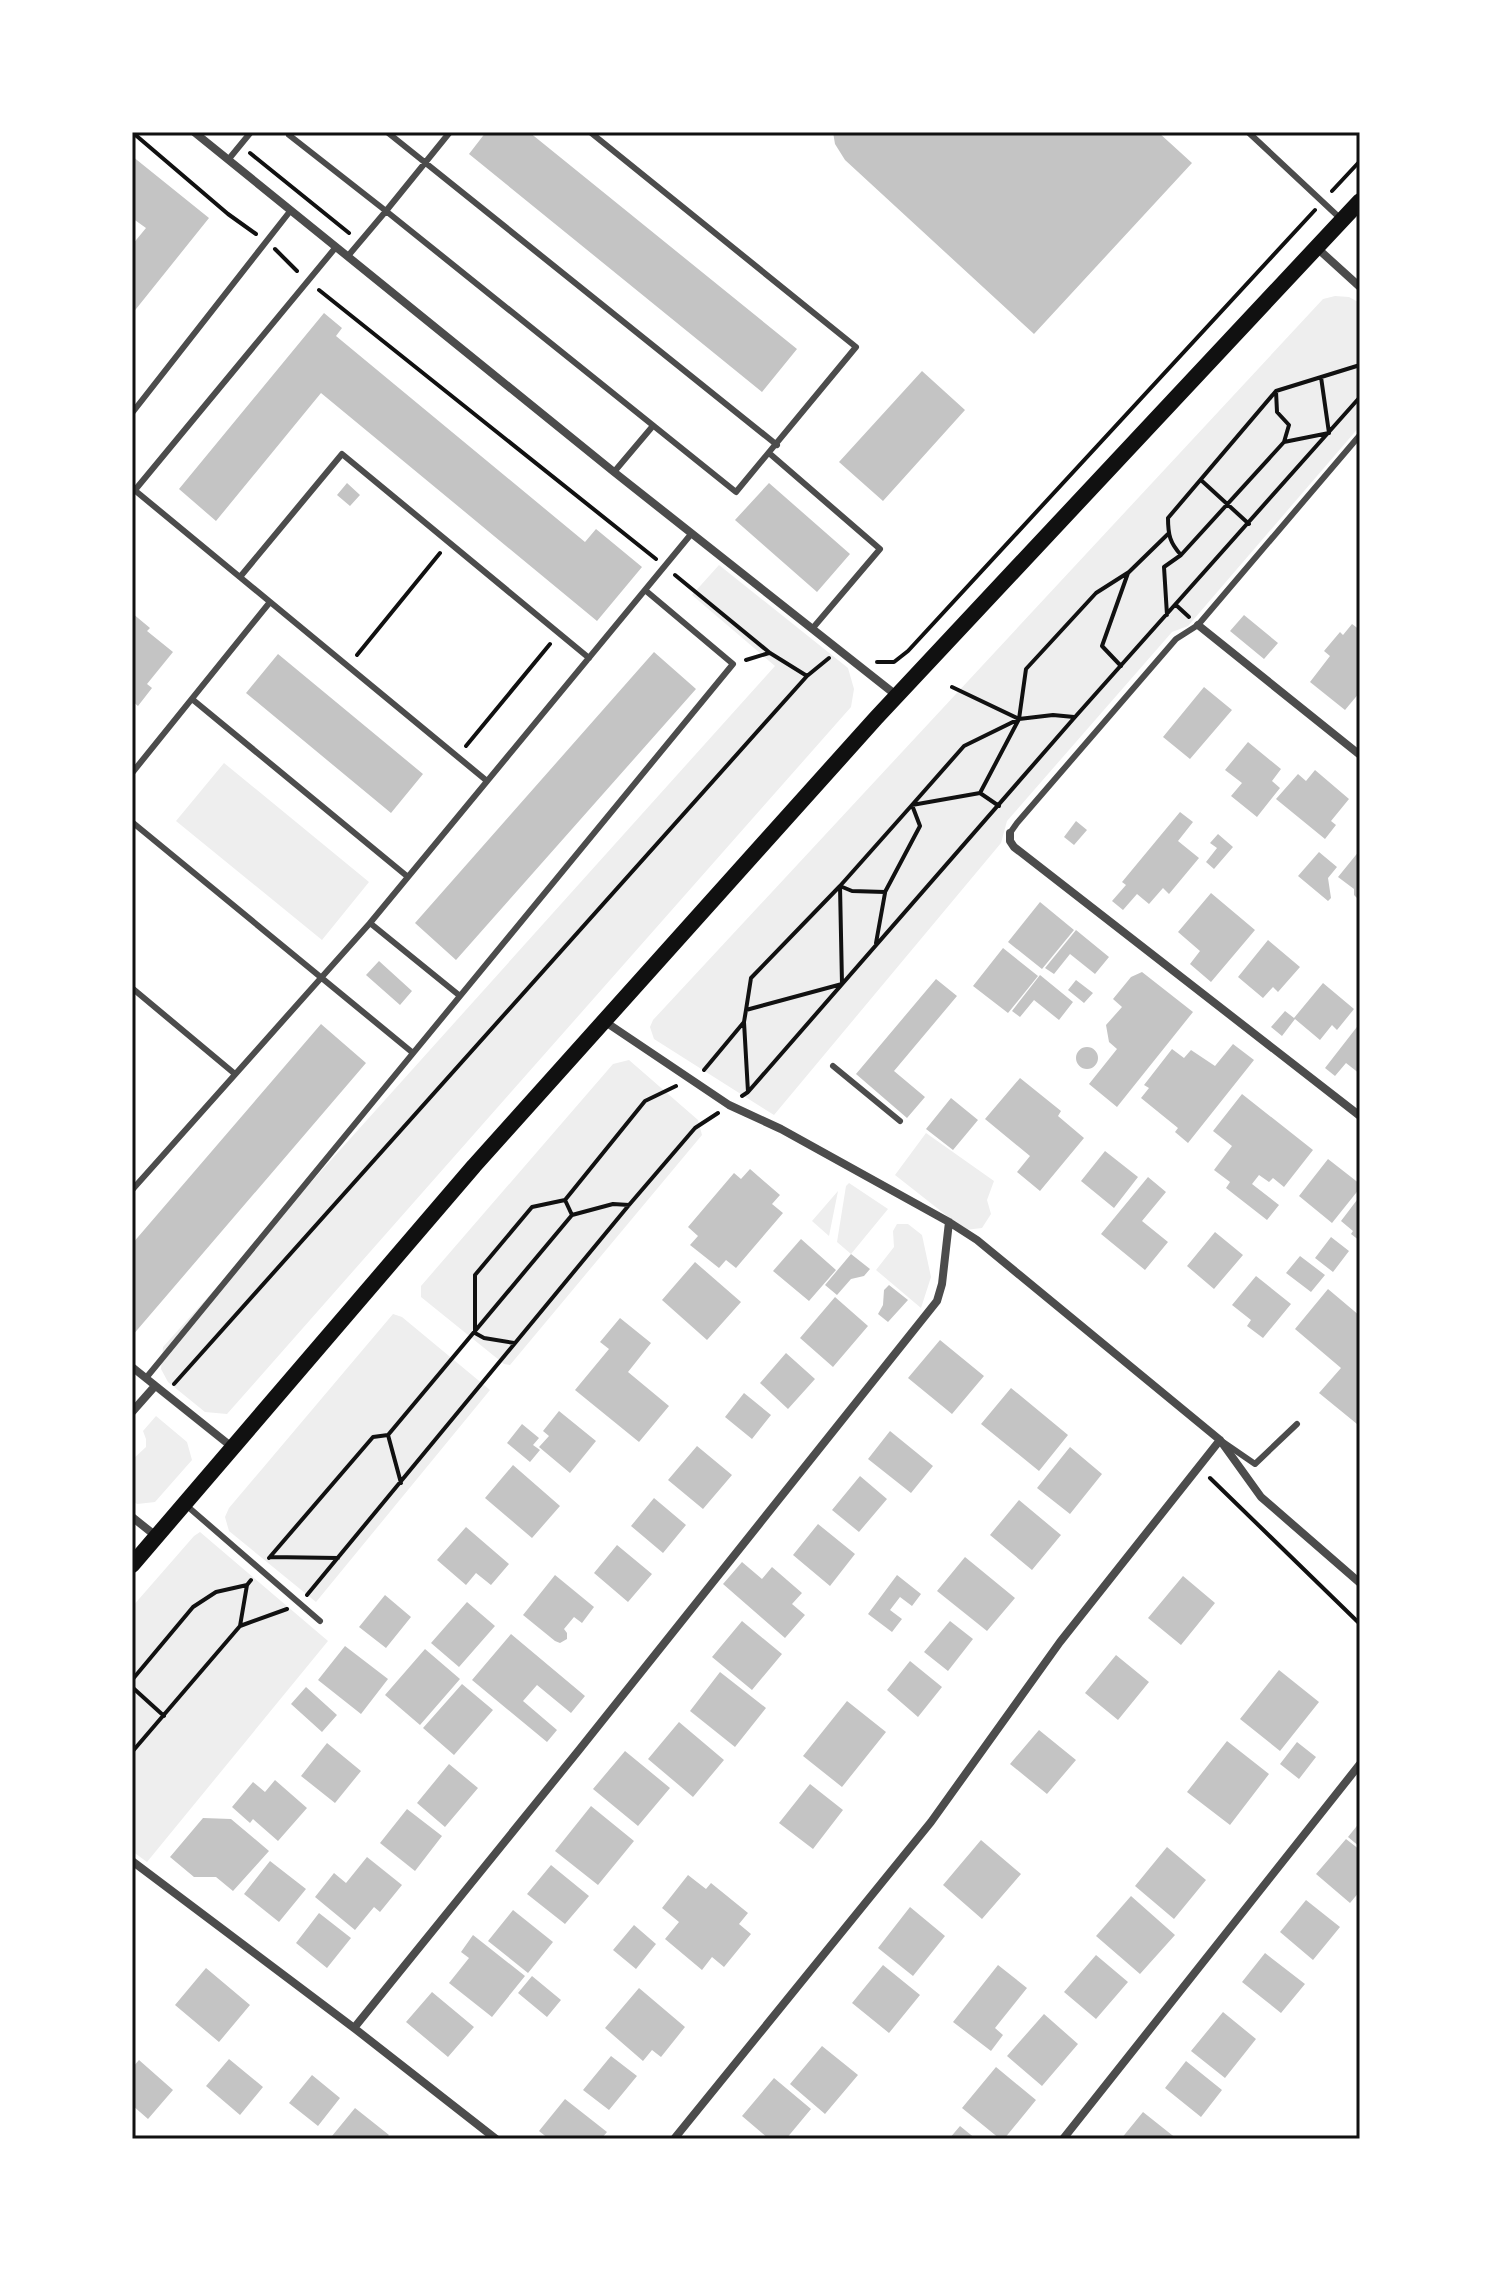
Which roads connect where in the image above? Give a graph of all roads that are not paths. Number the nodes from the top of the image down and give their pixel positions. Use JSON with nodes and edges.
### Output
{"nodes":[{"id":1,"x":194,"y":132,"type":"edge"},
{"id":2,"x":251,"y":132,"type":"edge"},
{"id":3,"x":387,"y":132,"type":"edge"},
{"id":4,"x":450,"y":132,"type":"edge"},
{"id":5,"x":590,"y":132,"type":"edge"},
{"id":6,"x":1248,"y":132,"type":"edge"},
{"id":7,"x":289,"y":135,"type":"dead end"},
{"id":8,"x":228,"y":160,"type":"junction"},
{"id":9,"x":426,"y":162,"type":"junction"},
{"id":10,"x":1360,"y":201,"type":"edge"},
{"id":11,"x":291,"y":210,"type":"junction"},
{"id":12,"x":386,"y":211,"type":"junction"},
{"id":13,"x":1342,"y":220,"type":"junction"},
{"id":14,"x":336,"y":247,"type":"junction"},
{"id":15,"x":1317,"y":248,"type":"junction"},
{"id":16,"x":348,"y":256,"type":"junction"},
{"id":17,"x":1360,"y":287,"type":"edge"},
{"id":18,"x":132,"y":413,"type":"edge"},
{"id":19,"x":652,"y":427,"type":"junction"},
{"id":20,"x":1360,"y":435,"type":"edge"},
{"id":21,"x":777,"y":445,"type":"junction"},
{"id":22,"x":769,"y":453,"type":"junction"},
{"id":23,"x":614,"y":472,"type":"junction"},
{"id":24,"x":133,"y":489,"type":"edge"},
{"id":25,"x":692,"y":533,"type":"junction"},
{"id":26,"x":240,"y":577,"type":"junction"},
{"id":27,"x":645,"y":590,"type":"junction"},
{"id":28,"x":270,"y":602,"type":"junction"},
{"id":29,"x":1198,"y":625,"type":"junction"},
{"id":30,"x":812,"y":629,"type":"junction"},
{"id":31,"x":589,"y":658,"type":"junction"},
{"id":32,"x":896,"y":695,"type":"junction"},
{"id":33,"x":192,"y":699,"type":"junction"},
{"id":34,"x":1360,"y":755,"type":"edge"},
{"id":35,"x":132,"y":773,"type":"edge"},
{"id":36,"x":487,"y":781,"type":"junction"},
{"id":37,"x":132,"y":822,"type":"edge"},
{"id":38,"x":1010,"y":833,"type":"joint"},
{"id":39,"x":408,"y":877,"type":"junction"},
{"id":40,"x":370,"y":923,"type":"junction"},
{"id":41,"x":322,"y":976,"type":"junction"},
{"id":42,"x":132,"y":988,"type":"edge"},
{"id":43,"x":460,"y":996,"type":"junction"},
{"id":44,"x":603,"y":1021,"type":"junction"},
{"id":45,"x":413,"y":1053,"type":"junction"},
{"id":46,"x":833,"y":1066,"type":"dead end"},
{"id":47,"x":235,"y":1074,"type":"junction"},
{"id":48,"x":1360,"y":1116,"type":"edge"},
{"id":49,"x":900,"y":1121,"type":"dead end"},
{"id":50,"x":132,"y":1190,"type":"edge"},
{"id":51,"x":949,"y":1222,"type":"junction"},
{"id":52,"x":132,"y":1367,"type":"edge"},
{"id":53,"x":146,"y":1378,"type":"junction"},
{"id":54,"x":155,"y":1386,"type":"junction"},
{"id":55,"x":132,"y":1412,"type":"edge"},
{"id":56,"x":1297,"y":1424,"type":"dead end"},
{"id":57,"x":1220,"y":1440,"type":"junction"},
{"id":58,"x":233,"y":1448,"type":"junction"},
{"id":59,"x":185,"y":1504,"type":"junction"},
{"id":60,"x":132,"y":1517,"type":"edge"},
{"id":61,"x":156,"y":1536,"type":"junction"},
{"id":62,"x":132,"y":1565,"type":"edge"},
{"id":63,"x":1360,"y":1583,"type":"edge"},
{"id":64,"x":320,"y":1621,"type":"dead end"},
{"id":65,"x":1360,"y":1764,"type":"edge"},
{"id":66,"x":132,"y":1861,"type":"edge"},
{"id":67,"x":354,"y":2028,"type":"junction"},
{"id":68,"x":496,"y":2139,"type":"edge"},
{"id":69,"x":674,"y":2139,"type":"edge"},
{"id":70,"x":1063,"y":2139,"type":"edge"}],
"edges":[{"from":1,"to":8,"type":"street"},
{"from":2,"to":8,"type":"lane"},
{"from":3,"to":9,"type":"lane"},
{"from":4,"to":9,"type":"lane"},
{"from":5,"to":21,"type":"lane"},
{"from":6,"to":13,"type":"lane"},
{"from":7,"to":12,"type":"lane"},
{"from":8,"to":11,"type":"street"},
{"from":9,"to":12,"type":"lane"},
{"from":9,"to":21,"type":"lane"},
{"from":10,"to":13,"type":"main road"},
{"from":11,"to":14,"type":"street"},
{"from":11,"to":18,"type":"lane"},
{"from":12,"to":16,"type":"lane"},
{"from":12,"to":19,"type":"lane"},
{"from":13,"to":15,"type":"main road"},
{"from":14,"to":16,"type":"street"},
{"from":14,"to":24,"type":"lane"},
{"from":15,"to":17,"type":"street"},
{"from":15,"to":32,"type":"main road"},
{"from":16,"to":23,"type":"street"},
{"from":19,"to":22,"type":"lane"},
{"from":19,"to":23,"type":"lane"},
{"from":20,"to":29,"type":"lane"},
{"from":21,"to":22,"type":"lane"},
{"from":22,"to":30,"type":"lane"},
{"from":23,"to":25,"type":"street"},
{"from":24,"to":26,"type":"lane"},
{"from":25,"to":27,"type":"lane"},
{"from":25,"to":30,"type":"street"},
{"from":26,"to":28,"type":"lane"},
{"from":26,"to":31,"type":"lane"},
{"from":27,"to":31,"type":"lane"},
{"from":27,"to":43,"type":"lane"},
{"from":28,"to":33,"type":"lane"},
{"from":28,"to":36,"type":"lane"},
{"from":29,"to":34,"type":"street"},
{"from":29,"to":38,"type":"lane"},
{"from":30,"to":32,"type":"street"},
{"from":31,"to":36,"type":"lane"},
{"from":32,"to":44,"type":"main road"},
{"from":33,"to":35,"type":"lane"},
{"from":33,"to":39,"type":"lane"},
{"from":36,"to":39,"type":"lane"},
{"from":37,"to":41,"type":"lane"},
{"from":38,"to":48,"type":"street"},
{"from":39,"to":40,"type":"lane"},
{"from":40,"to":41,"type":"lane"},
{"from":40,"to":43,"type":"lane"},
{"from":41,"to":45,"type":"lane"},
{"from":41,"to":47,"type":"lane"},
{"from":42,"to":47,"type":"lane"},
{"from":43,"to":45,"type":"lane"},
{"from":44,"to":51,"type":"street"},
{"from":44,"to":58,"type":"main road"},
{"from":45,"to":53,"type":"lane"},
{"from":46,"to":49,"type":"lane"},
{"from":47,"to":50,"type":"lane"},
{"from":51,"to":57,"type":"street"},
{"from":51,"to":67,"type":"street"},
{"from":52,"to":53,"type":"street"},
{"from":53,"to":54,"type":"street"},
{"from":54,"to":55,"type":"street"},
{"from":54,"to":58,"type":"street"},
{"from":56,"to":57,"type":"lane"},
{"from":57,"to":63,"type":"street"},
{"from":57,"to":69,"type":"street"},
{"from":58,"to":59,"type":"main road"},
{"from":59,"to":61,"type":"main road"},
{"from":59,"to":64,"type":"lane"},
{"from":60,"to":61,"type":"street"},
{"from":61,"to":62,"type":"main road"},
{"from":65,"to":70,"type":"street"},
{"from":66,"to":67,"type":"street"},
{"from":67,"to":68,"type":"street"}]}
